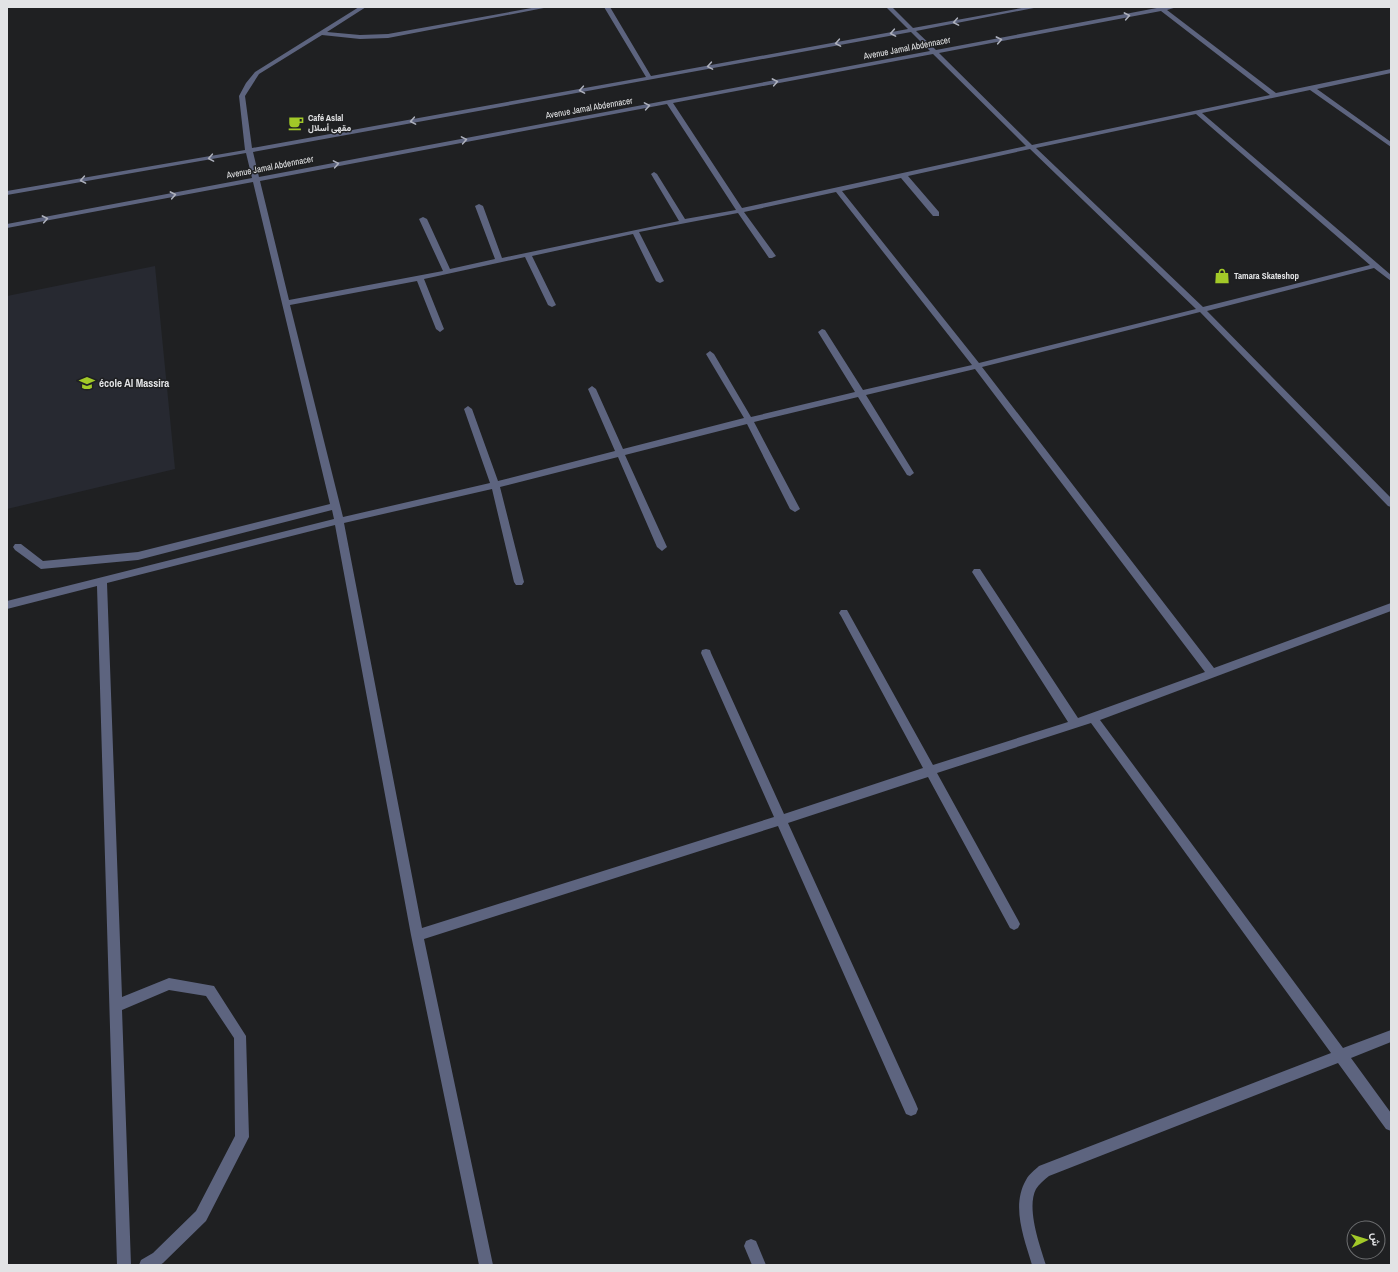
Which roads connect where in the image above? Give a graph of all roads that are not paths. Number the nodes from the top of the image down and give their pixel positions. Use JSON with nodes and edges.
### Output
{"nodes":[{"id":1,"x":363,"y":7,"type":"edge"},
{"id":2,"x":546,"y":7,"type":"edge"},
{"id":3,"x":607,"y":7,"type":"edge"},
{"id":4,"x":889,"y":7,"type":"edge"},
{"id":5,"x":1036,"y":7,"type":"edge"},
{"id":6,"x":1174,"y":7,"type":"edge"},
{"id":7,"x":1162,"y":9,"type":"junction"},
{"id":8,"x":515,"y":10,"type":"edge"},
{"id":9,"x":912,"y":30,"type":"junction"},
{"id":10,"x":319,"y":33,"type":"junction"},
{"id":11,"x":934,"y":52,"type":"junction"},
{"id":12,"x":1391,"y":71,"type":"edge"},
{"id":13,"x":649,"y":77,"type":"junction"},
{"id":14,"x":1313,"y":89,"type":"junction"},
{"id":15,"x":1276,"y":96,"type":"junction"},
{"id":16,"x":669,"y":102,"type":"junction"},
{"id":17,"x":1198,"y":113,"type":"junction"},
{"id":18,"x":1391,"y":144,"type":"edge"},
{"id":19,"x":1031,"y":147,"type":"junction"},
{"id":20,"x":250,"y":151,"type":"junction"},
{"id":21,"x":654,"y":174,"type":"dead end"},
{"id":22,"x":903,"y":175,"type":"junction"},
{"id":23,"x":257,"y":178,"type":"junction"},
{"id":24,"x":837,"y":189,"type":"junction"},
{"id":25,"x":7,"y":193,"type":"edge"},
{"id":26,"x":479,"y":206,"type":"dead end"},
{"id":27,"x":740,"y":211,"type":"junction"},
{"id":28,"x":936,"y":214,"type":"dead end"},
{"id":29,"x":423,"y":219,"type":"dead end"},
{"id":30,"x":683,"y":222,"type":"junction"},
{"id":31,"x":7,"y":226,"type":"edge"},
{"id":32,"x":635,"y":230,"type":"junction"},
{"id":33,"x":528,"y":254,"type":"junction"},
{"id":34,"x":772,"y":256,"type":"dead end"},
{"id":35,"x":499,"y":261,"type":"junction"},
{"id":36,"x":1375,"y":266,"type":"junction"},
{"id":37,"x":447,"y":272,"type":"junction"},
{"id":38,"x":420,"y":278,"type":"junction"},
{"id":39,"x":1391,"y":279,"type":"edge"},
{"id":40,"x":660,"y":281,"type":"dead end"},
{"id":41,"x":288,"y":303,"type":"junction"},
{"id":42,"x":552,"y":305,"type":"dead end"},
{"id":43,"x":1201,"y":309,"type":"junction"},
{"id":44,"x":440,"y":329,"type":"dead end"},
{"id":45,"x":822,"y":332,"type":"dead end"},
{"id":46,"x":710,"y":354,"type":"dead end"},
{"id":47,"x":978,"y":366,"type":"junction"},
{"id":48,"x":592,"y":389,"type":"dead end"},
{"id":49,"x":860,"y":394,"type":"junction"},
{"id":50,"x":468,"y":408,"type":"dead end"},
{"id":51,"x":750,"y":420,"type":"junction"},
{"id":52,"x":619,"y":453,"type":"junction"},
{"id":53,"x":910,"y":473,"type":"dead end"},
{"id":54,"x":495,"y":485,"type":"junction"},
{"id":55,"x":1391,"y":504,"type":"edge"},
{"id":56,"x":336,"y":506,"type":"junction"},
{"id":57,"x":794,"y":509,"type":"dead end"},
{"id":58,"x":339,"y":521,"type":"junction"},
{"id":59,"x":18,"y":547,"type":"dead end"},
{"id":60,"x":662,"y":547,"type":"dead end"},
{"id":61,"x":977,"y":572,"type":"dead end"},
{"id":62,"x":102,"y":581,"type":"junction"},
{"id":63,"x":519,"y":582,"type":"dead end"},
{"id":64,"x":7,"y":605,"type":"edge"},
{"id":65,"x":1391,"y":607,"type":"edge"},
{"id":66,"x":844,"y":612,"type":"dead end"},
{"id":67,"x":706,"y":653,"type":"dead end"},
{"id":68,"x":1212,"y":673,"type":"junction"},
{"id":69,"x":1093,"y":718,"type":"junction"},
{"id":70,"x":1075,"y":723,"type":"junction"},
{"id":71,"x":930,"y":771,"type":"junction"},
{"id":72,"x":780,"y":820,"type":"junction"},
{"id":73,"x":1014,"y":924,"type":"dead end"},
{"id":74,"x":417,"y":935,"type":"junction"},
{"id":75,"x":116,"y":1006,"type":"junction"},
{"id":76,"x":1391,"y":1036,"type":"edge"},
{"id":77,"x":1342,"y":1056,"type":"junction"},
{"id":78,"x":911,"y":1109,"type":"dead end"},
{"id":79,"x":1391,"y":1124,"type":"edge"},
{"id":80,"x":751,"y":1246,"type":"dead end"},
{"id":81,"x":124,"y":1265,"type":"edge"},
{"id":82,"x":146,"y":1265,"type":"edge"},
{"id":83,"x":486,"y":1265,"type":"edge"},
{"id":84,"x":759,"y":1265,"type":"edge"},
{"id":85,"x":1038,"y":1265,"type":"edge"}],
"edges":[{"from":1,"to":10,"type":"street"},
{"from":2,"to":8,"type":"street"},
{"from":3,"to":13,"type":"street"},
{"from":4,"to":9,"type":"street"},
{"from":5,"to":9,"type":"street","name":"Avenue Jamal Abdennacer","one_way":true},
{"from":6,"to":7,"type":"street","name":"Avenue Jamal Abdennacer"},
{"from":11,"to":7,"type":"street","name":"Avenue Jamal Abdennacer","one_way":true},
{"from":7,"to":15,"type":"street"},
{"from":8,"to":10,"type":"street"},
{"from":9,"to":11,"type":"street"},
{"from":9,"to":13,"type":"street","name":"Avenue Jamal Abdennacer","one_way":true},
{"from":10,"to":20,"type":"street"},
{"from":16,"to":11,"type":"street","name":"Avenue Jamal Abdennacer","one_way":true},
{"from":11,"to":19,"type":"street"},
{"from":12,"to":14,"type":"street"},
{"from":13,"to":20,"type":"street","name":"Avenue Jamal Abdennacer","one_way":true},
{"from":14,"to":15,"type":"street"},
{"from":14,"to":18,"type":"street"},
{"from":15,"to":17,"type":"street"},
{"from":23,"to":16,"type":"street","name":"Avenue Jamal Abdennacer","one_way":true},
{"from":16,"to":27,"type":"street"},
{"from":17,"to":19,"type":"street"},
{"from":17,"to":36,"type":"street"},
{"from":19,"to":22,"type":"street"},
{"from":19,"to":43,"type":"street"},
{"from":20,"to":23,"type":"street"},
{"from":20,"to":25,"type":"street","name":"Avenue Jamal Abdennacer","one_way":true},
{"from":21,"to":30,"type":"street"},
{"from":22,"to":24,"type":"street"},
{"from":22,"to":28,"type":"street"},
{"from":31,"to":23,"type":"street","name":"Avenue Jamal Abdennacer","one_way":true},
{"from":23,"to":41,"type":"street"},
{"from":24,"to":27,"type":"street"},
{"from":24,"to":47,"type":"street"},
{"from":26,"to":35,"type":"street"},
{"from":27,"to":30,"type":"street"},
{"from":27,"to":34,"type":"street"},
{"from":29,"to":37,"type":"street"},
{"from":30,"to":32,"type":"street"},
{"from":32,"to":33,"type":"street"},
{"from":32,"to":40,"type":"street"},
{"from":33,"to":35,"type":"street"},
{"from":33,"to":42,"type":"street"},
{"from":35,"to":37,"type":"street"},
{"from":36,"to":39,"type":"street"},
{"from":36,"to":43,"type":"street"},
{"from":37,"to":38,"type":"street"},
{"from":38,"to":41,"type":"street"},
{"from":38,"to":44,"type":"street"},
{"from":41,"to":56,"type":"street"},
{"from":43,"to":47,"type":"street"},
{"from":43,"to":55,"type":"street"},
{"from":45,"to":49,"type":"street"},
{"from":46,"to":51,"type":"street"},
{"from":47,"to":49,"type":"street"},
{"from":47,"to":68,"type":"street"},
{"from":48,"to":52,"type":"street"},
{"from":49,"to":51,"type":"street"},
{"from":49,"to":53,"type":"street"},
{"from":50,"to":54,"type":"street"},
{"from":51,"to":52,"type":"street"},
{"from":51,"to":57,"type":"street"},
{"from":52,"to":54,"type":"street"},
{"from":52,"to":60,"type":"street"},
{"from":54,"to":58,"type":"street"},
{"from":54,"to":63,"type":"street"},
{"from":56,"to":58,"type":"street"},
{"from":56,"to":59,"type":"street"},
{"from":58,"to":62,"type":"street"},
{"from":58,"to":74,"type":"street"},
{"from":61,"to":70,"type":"street"},
{"from":62,"to":64,"type":"street"},
{"from":62,"to":75,"type":"street"},
{"from":65,"to":68,"type":"street"},
{"from":66,"to":71,"type":"street"},
{"from":67,"to":72,"type":"street"},
{"from":68,"to":69,"type":"street"},
{"from":69,"to":70,"type":"street"},
{"from":69,"to":77,"type":"street"},
{"from":70,"to":71,"type":"street"},
{"from":71,"to":72,"type":"street"},
{"from":71,"to":73,"type":"street"},
{"from":72,"to":74,"type":"street"},
{"from":72,"to":78,"type":"street"},
{"from":74,"to":83,"type":"street"},
{"from":75,"to":81,"type":"street"},
{"from":75,"to":82,"type":"street"},
{"from":76,"to":77,"type":"street"},
{"from":77,"to":79,"type":"street"},
{"from":77,"to":85,"type":"street"},
{"from":80,"to":84,"type":"street"}]}
